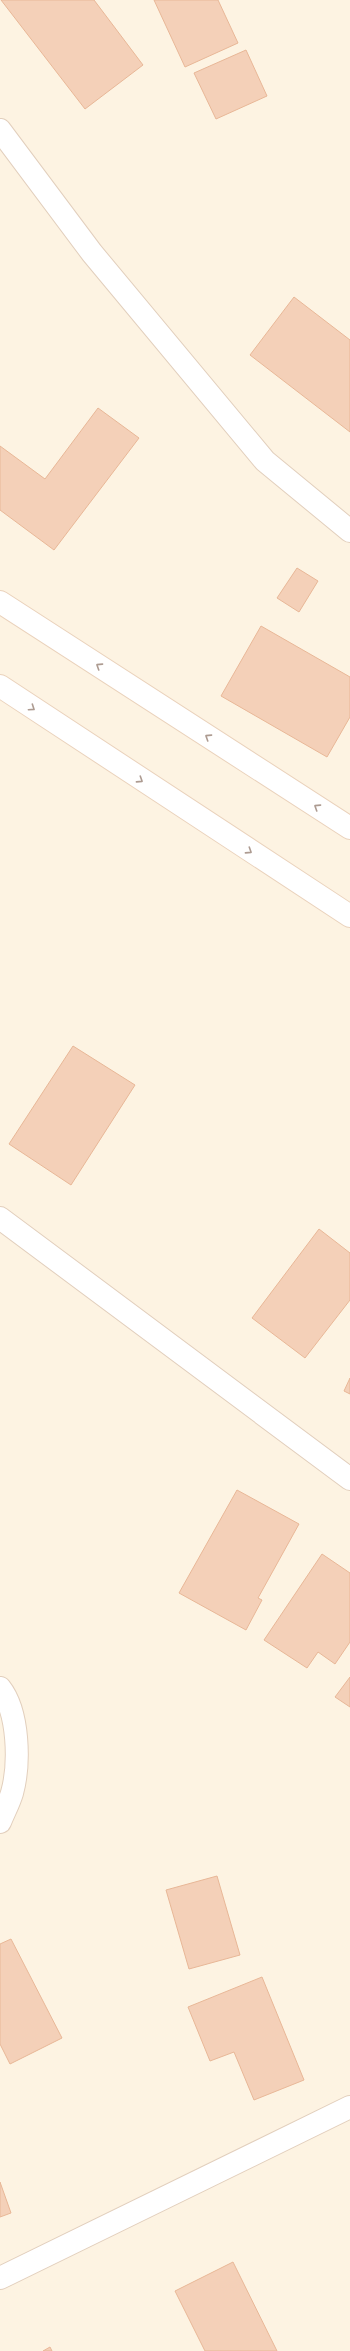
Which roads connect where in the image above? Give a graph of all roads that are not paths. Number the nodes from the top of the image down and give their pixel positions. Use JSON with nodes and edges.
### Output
{"nodes":[{"id":1,"x":0,"y":130,"type":"edge"},
{"id":2,"x":350,"y":531,"type":"edge"},
{"id":3,"x":0,"y":602,"type":"edge"},
{"id":4,"x":0,"y":686,"type":"edge"},
{"id":5,"x":350,"y":828,"type":"edge"},
{"id":6,"x":350,"y":916,"type":"edge"},
{"id":7,"x":0,"y":1218,"type":"edge"},
{"id":8,"x":350,"y":1479,"type":"edge"},
{"id":9,"x":0,"y":1688,"type":"edge"},
{"id":10,"x":0,"y":1822,"type":"edge"},
{"id":11,"x":350,"y":2107,"type":"edge"},
{"id":12,"x":0,"y":2278,"type":"edge"}],
"edges":[{"from":1,"to":2,"type":"street"},
{"from":5,"to":3,"type":"street","one_way":true},
{"from":4,"to":6,"type":"street","one_way":true},
{"from":7,"to":8,"type":"street"},
{"from":9,"to":10,"type":"street"},
{"from":11,"to":12,"type":"street"}]}
